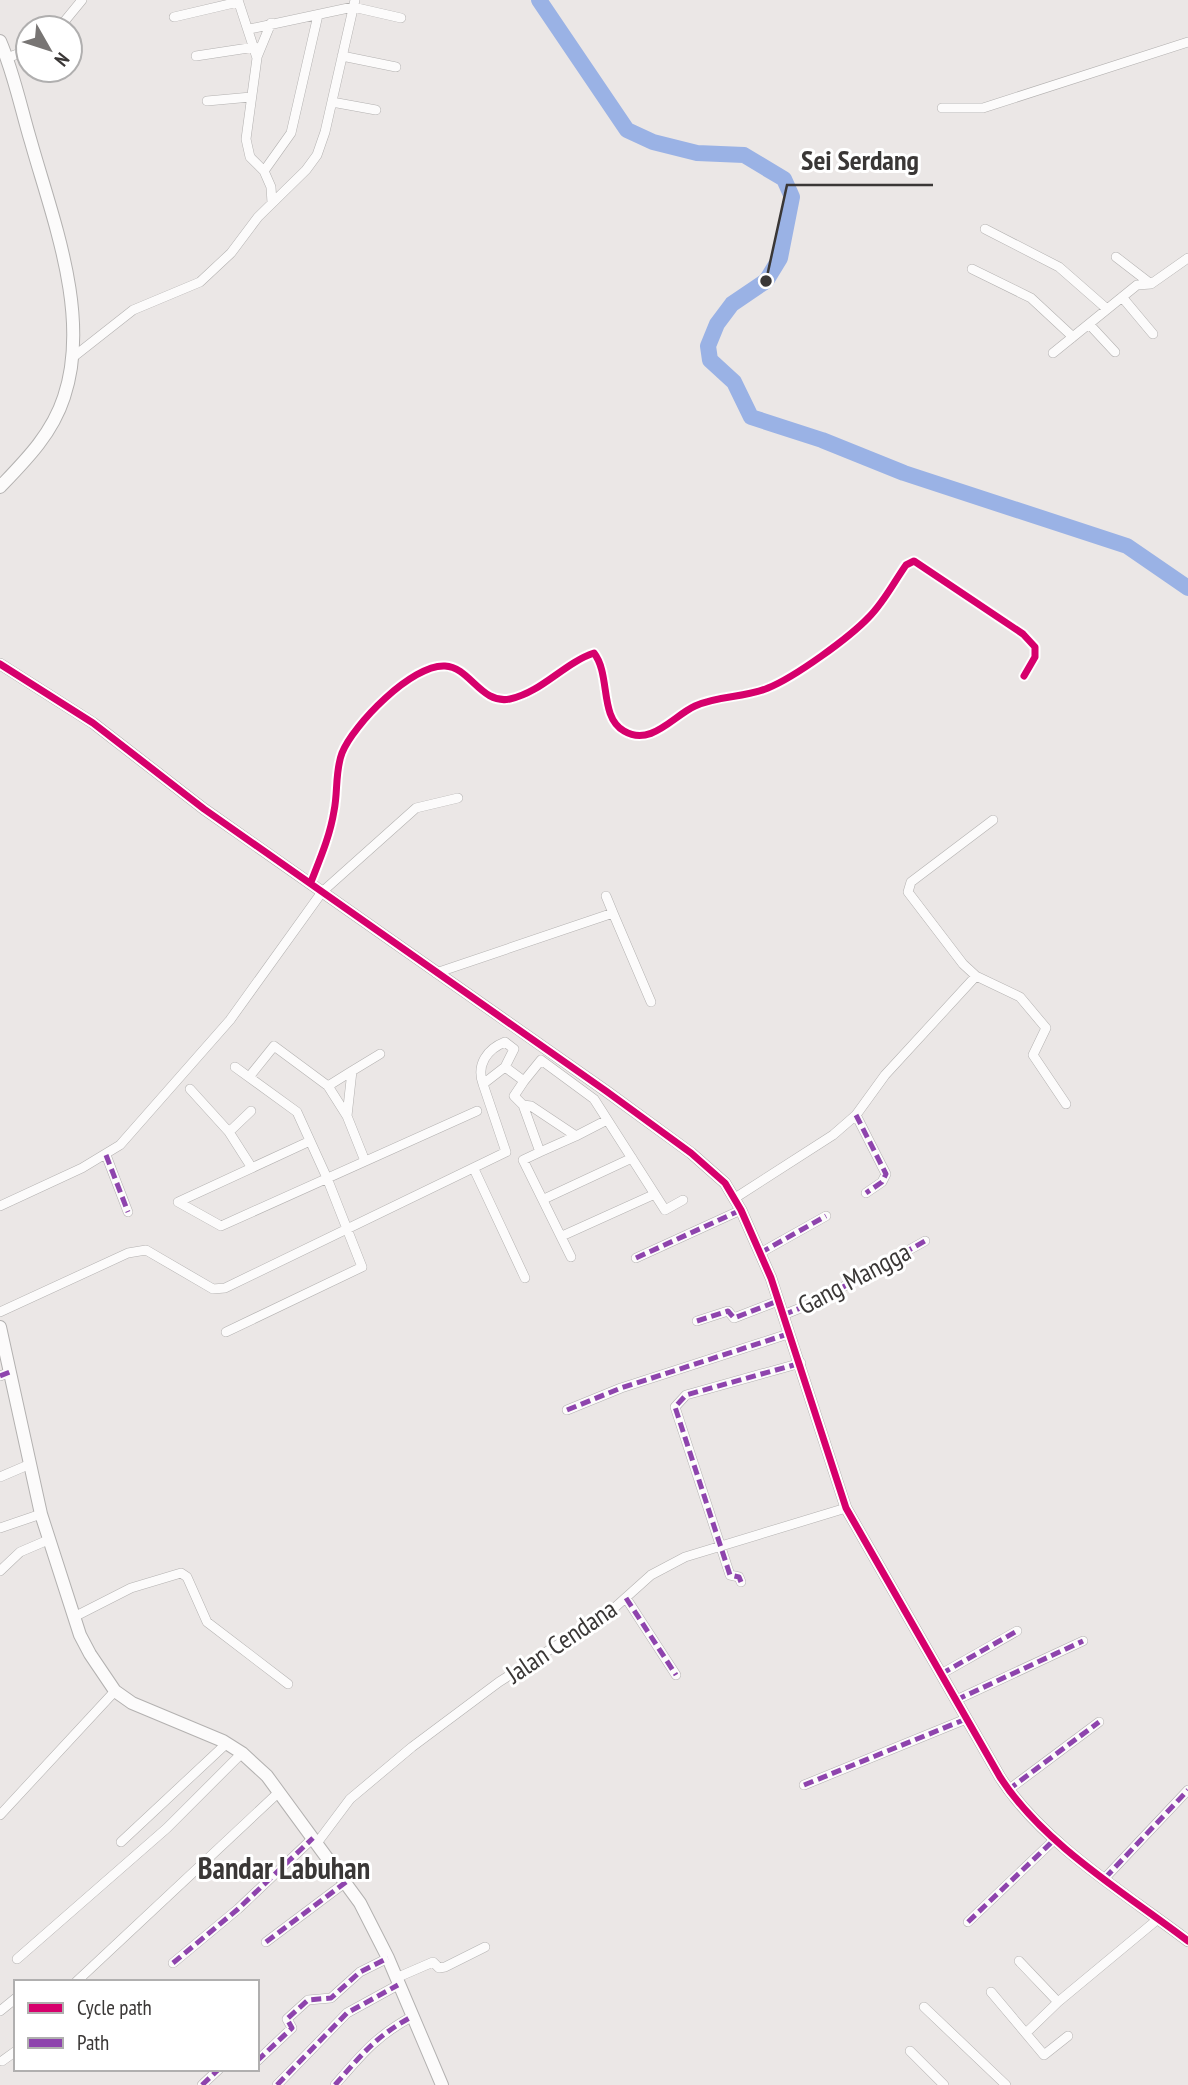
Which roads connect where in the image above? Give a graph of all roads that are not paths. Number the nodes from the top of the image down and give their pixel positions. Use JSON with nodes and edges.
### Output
{"nodes":[{"id":1,"x":82,"y":0,"type":"edge"},
{"id":2,"x":238,"y":1,"type":"edge"},
{"id":3,"x":354,"y":3,"type":"edge"},
{"id":4,"x":70,"y":14,"type":"edge"},
{"id":5,"x":318,"y":15,"type":"junction"},
{"id":6,"x":174,"y":17,"type":"dead end"},
{"id":7,"x":401,"y":18,"type":"dead end"},
{"id":8,"x":271,"y":23,"type":"junction"},
{"id":9,"x":250,"y":29,"type":"junction"},
{"id":10,"x":0,"y":41,"type":"edge"},
{"id":11,"x":1188,"y":42,"type":"edge"},
{"id":12,"x":255,"y":47,"type":"junction"},
{"id":13,"x":14,"y":55,"type":"edge"},
{"id":14,"x":196,"y":56,"type":"dead end"},
{"id":15,"x":342,"y":56,"type":"junction"},
{"id":16,"x":7,"y":58,"type":"junction"},
{"id":17,"x":257,"y":58,"type":"junction"},
{"id":18,"x":396,"y":67,"type":"dead end"},
{"id":19,"x":251,"y":97,"type":"junction"},
{"id":20,"x":207,"y":101,"type":"dead end"},
{"id":21,"x":332,"y":102,"type":"junction"},
{"id":22,"x":942,"y":108,"type":"dead end"},
{"id":23,"x":376,"y":110,"type":"dead end"},
{"id":24,"x":264,"y":171,"type":"junction"},
{"id":25,"x":272,"y":204,"type":"junction"},
{"id":26,"x":985,"y":229,"type":"dead end"},
{"id":27,"x":1116,"y":257,"type":"dead end"},
{"id":28,"x":1188,"y":258,"type":"edge"},
{"id":29,"x":972,"y":269,"type":"dead end"},
{"id":30,"x":1151,"y":284,"type":"junction"},
{"id":31,"x":1122,"y":297,"type":"junction"},
{"id":32,"x":1107,"y":309,"type":"junction"},
{"id":33,"x":1089,"y":324,"type":"junction"},
{"id":34,"x":1153,"y":334,"type":"dead end"},
{"id":35,"x":1073,"y":337,"type":"junction"},
{"id":36,"x":1115,"y":352,"type":"dead end"},
{"id":37,"x":1053,"y":353,"type":"dead end"},
{"id":38,"x":72,"y":358,"type":"junction"},
{"id":39,"x":0,"y":487,"type":"edge"},
{"id":40,"x":0,"y":664,"type":"edge"},
{"id":41,"x":1024,"y":676,"type":"dead end"},
{"id":42,"x":458,"y":798,"type":"dead end"},
{"id":43,"x":993,"y":820,"type":"dead end"},
{"id":44,"x":311,"y":882,"type":"junction"},
{"id":45,"x":322,"y":892,"type":"junction"},
{"id":46,"x":606,"y":896,"type":"dead end"},
{"id":47,"x":613,"y":913,"type":"junction"},
{"id":48,"x":436,"y":973,"type":"junction"},
{"id":49,"x":976,"y":976,"type":"junction"},
{"id":50,"x":651,"y":1002,"type":"dead end"},
{"id":51,"x":520,"y":1031,"type":"junction"},
{"id":52,"x":505,"y":1042,"type":"junction"},
{"id":53,"x":514,"y":1049,"type":"junction"},
{"id":54,"x":380,"y":1054,"type":"dead end"},
{"id":55,"x":235,"y":1066,"type":"dead end"},
{"id":56,"x":505,"y":1067,"type":"junction"},
{"id":57,"x":352,"y":1071,"type":"junction"},
{"id":58,"x":249,"y":1077,"type":"junction"},
{"id":59,"x":524,"y":1081,"type":"junction"},
{"id":60,"x":483,"y":1084,"type":"junction"},
{"id":61,"x":328,"y":1086,"type":"junction"},
{"id":62,"x":190,"y":1089,"type":"dead end"},
{"id":63,"x":1066,"y":1104,"type":"dead end"},
{"id":64,"x":523,"y":1105,"type":"junction"},
{"id":65,"x":251,"y":1111,"type":"dead end"},
{"id":66,"x":477,"y":1111,"type":"dead end"},
{"id":67,"x":856,"y":1115,"type":"junction"},
{"id":68,"x":347,"y":1116,"type":"junction"},
{"id":69,"x":607,"y":1120,"type":"junction"},
{"id":70,"x":229,"y":1132,"type":"junction"},
{"id":71,"x":576,"y":1136,"type":"junction"},
{"id":72,"x":310,"y":1141,"type":"junction"},
{"id":73,"x":541,"y":1152,"type":"junction"},
{"id":74,"x":106,"y":1155,"type":"junction"},
{"id":75,"x":632,"y":1158,"type":"junction"},
{"id":76,"x":365,"y":1161,"type":"junction"},
{"id":77,"x":252,"y":1168,"type":"junction"},
{"id":78,"x":474,"y":1169,"type":"junction"},
{"id":79,"x":327,"y":1178,"type":"junction"},
{"id":80,"x":655,"y":1194,"type":"junction"},
{"id":81,"x":866,"y":1194,"type":"dead end"},
{"id":82,"x":735,"y":1198,"type":"junction"},
{"id":83,"x":544,"y":1199,"type":"junction"},
{"id":84,"x":682,"y":1200,"type":"dead end"},
{"id":85,"x":0,"y":1206,"type":"edge"},
{"id":86,"x":741,"y":1210,"type":"junction"},
{"id":87,"x":128,"y":1212,"type":"dead end"},
{"id":88,"x":826,"y":1216,"type":"dead end"},
{"id":89,"x":347,"y":1231,"type":"junction"},
{"id":90,"x":562,"y":1236,"type":"junction"},
{"id":91,"x":925,"y":1241,"type":"dead end"},
{"id":92,"x":760,"y":1253,"type":"junction"},
{"id":93,"x":571,"y":1257,"type":"dead end"},
{"id":94,"x":636,"y":1258,"type":"dead end"},
{"id":95,"x":525,"y":1278,"type":"dead end"},
{"id":96,"x":778,"y":1301,"type":"junction"},
{"id":97,"x":0,"y":1312,"type":"edge"},
{"id":98,"x":783,"y":1315,"type":"junction"},
{"id":99,"x":697,"y":1321,"type":"dead end"},
{"id":100,"x":0,"y":1327,"type":"edge"},
{"id":101,"x":226,"y":1332,"type":"dead end"},
{"id":102,"x":788,"y":1334,"type":"junction"},
{"id":103,"x":801,"y":1363,"type":"junction"},
{"id":104,"x":5,"y":1374,"type":"edge"},
{"id":105,"x":567,"y":1410,"type":"dead end"},
{"id":106,"x":28,"y":1465,"type":"junction"},
{"id":107,"x":0,"y":1477,"type":"edge"},
{"id":108,"x":846,"y":1508,"type":"junction"},
{"id":109,"x":41,"y":1514,"type":"junction"},
{"id":110,"x":0,"y":1528,"type":"edge"},
{"id":111,"x":48,"y":1540,"type":"junction"},
{"id":112,"x":723,"y":1545,"type":"junction"},
{"id":113,"x":0,"y":1571,"type":"edge"},
{"id":114,"x":741,"y":1582,"type":"dead end"},
{"id":115,"x":626,"y":1598,"type":"junction"},
{"id":116,"x":74,"y":1617,"type":"junction"},
{"id":117,"x":1017,"y":1631,"type":"dead end"},
{"id":118,"x":1083,"y":1641,"type":"dead end"},
{"id":119,"x":941,"y":1674,"type":"junction"},
{"id":120,"x":676,"y":1675,"type":"dead end"},
{"id":121,"x":288,"y":1684,"type":"dead end"},
{"id":122,"x":116,"y":1691,"type":"junction"},
{"id":123,"x":956,"y":1700,"type":"junction"},
{"id":124,"x":966,"y":1718,"type":"junction"},
{"id":125,"x":1099,"y":1722,"type":"dead end"},
{"id":126,"x":227,"y":1743,"type":"junction"},
{"id":127,"x":242,"y":1753,"type":"junction"},
{"id":128,"x":804,"y":1785,"type":"dead end"},
{"id":129,"x":1008,"y":1790,"type":"junction"},
{"id":130,"x":1188,"y":1790,"type":"edge"},
{"id":131,"x":279,"y":1792,"type":"junction"},
{"id":132,"x":0,"y":1815,"type":"edge"},
{"id":133,"x":1055,"y":1839,"type":"junction"},
{"id":134,"x":315,"y":1840,"type":"junction"},
{"id":135,"x":121,"y":1842,"type":"dead end"},
{"id":136,"x":1105,"y":1878,"type":"junction"},
{"id":137,"x":346,"y":1882,"type":"junction"},
{"id":138,"x":1158,"y":1919,"type":"junction"},
{"id":139,"x":968,"y":1922,"type":"dead end"},
{"id":140,"x":1188,"y":1941,"type":"edge"},
{"id":141,"x":266,"y":1942,"type":"dead end"},
{"id":142,"x":485,"y":1947,"type":"dead end"},
{"id":143,"x":388,"y":1958,"type":"junction"},
{"id":144,"x":16,"y":1959,"type":"dead end"},
{"id":145,"x":1019,"y":1961,"type":"dead end"},
{"id":146,"x":173,"y":1963,"type":"dead end"},
{"id":147,"x":78,"y":1980,"type":"edge"},
{"id":148,"x":397,"y":1981,"type":"junction"},
{"id":149,"x":991,"y":1992,"type":"dead end"},
{"id":150,"x":14,"y":2000,"type":"edge"},
{"id":151,"x":1058,"y":2002,"type":"junction"},
{"id":152,"x":924,"y":2007,"type":"dead end"},
{"id":153,"x":0,"y":2011,"type":"edge"},
{"id":154,"x":413,"y":2016,"type":"junction"},
{"id":155,"x":1027,"y":2033,"type":"junction"},
{"id":156,"x":1068,"y":2036,"type":"dead end"},
{"id":157,"x":909,"y":2051,"type":"dead end"},
{"id":158,"x":259,"y":2059,"type":"edge"},
{"id":159,"x":217,"y":2071,"type":"edge"},
{"id":160,"x":202,"y":2085,"type":"edge"},
{"id":161,"x":277,"y":2085,"type":"edge"},
{"id":162,"x":335,"y":2085,"type":"edge"},
{"id":163,"x":442,"y":2085,"type":"edge"},
{"id":164,"x":944,"y":2085,"type":"edge"},
{"id":165,"x":1006,"y":2085,"type":"edge"}],
"edges":[{"from":1,"to":4,"type":"street"},
{"from":2,"to":6,"type":"street"},
{"from":2,"to":9,"type":"street"},
{"from":3,"to":5,"type":"street"},
{"from":3,"to":7,"type":"street"},
{"from":3,"to":15,"type":"street"},
{"from":5,"to":8,"type":"street"},
{"from":5,"to":24,"type":"street"},
{"from":8,"to":9,"type":"street"},
{"from":8,"to":17,"type":"street"},
{"from":9,"to":12,"type":"street"},
{"from":10,"to":16,"type":"main road"},
{"from":11,"to":22,"type":"street"},
{"from":12,"to":14,"type":"street"},
{"from":12,"to":17,"type":"street"},
{"from":13,"to":16,"type":"street"},
{"from":15,"to":18,"type":"street"},
{"from":15,"to":21,"type":"street"},
{"from":16,"to":38,"type":"main road"},
{"from":17,"to":19,"type":"street"},
{"from":19,"to":20,"type":"street"},
{"from":19,"to":24,"type":"street"},
{"from":21,"to":23,"type":"street"},
{"from":21,"to":25,"type":"street"},
{"from":24,"to":25,"type":"street"},
{"from":25,"to":38,"type":"street"},
{"from":26,"to":32,"type":"street"},
{"from":27,"to":30,"type":"street"},
{"from":28,"to":30,"type":"street"},
{"from":29,"to":35,"type":"street"},
{"from":30,"to":31,"type":"street"},
{"from":31,"to":32,"type":"street"},
{"from":31,"to":34,"type":"street"},
{"from":32,"to":33,"type":"street"},
{"from":33,"to":35,"type":"street"},
{"from":33,"to":36,"type":"street"},
{"from":35,"to":37,"type":"street"},
{"from":38,"to":39,"type":"main road"},
{"from":40,"to":44,"type":"street"},
{"from":41,"to":44,"type":"street"},
{"from":42,"to":45,"type":"street"},
{"from":43,"to":49,"type":"street"},
{"from":44,"to":45,"type":"street"},
{"from":45,"to":48,"type":"street"},
{"from":45,"to":74,"type":"street"},
{"from":46,"to":47,"type":"street"},
{"from":47,"to":48,"type":"street"},
{"from":47,"to":50,"type":"street"},
{"from":48,"to":51,"type":"street"},
{"from":49,"to":63,"type":"street"},
{"from":49,"to":67,"type":"street"},
{"from":51,"to":52,"type":"street"},
{"from":51,"to":53,"type":"street"},
{"from":51,"to":82,"type":"street"},
{"from":52,"to":53,"type":"street"},
{"from":52,"to":60,"type":"street"},
{"from":53,"to":56,"type":"street"},
{"from":54,"to":57,"type":"street"},
{"from":55,"to":58,"type":"street"},
{"from":56,"to":59,"type":"street"},
{"from":56,"to":60,"type":"street"},
{"from":57,"to":61,"type":"street"},
{"from":57,"to":68,"type":"street"},
{"from":58,"to":61,"type":"street"},
{"from":58,"to":72,"type":"street"},
{"from":59,"to":64,"type":"street"},
{"from":59,"to":69,"type":"street"},
{"from":60,"to":78,"type":"street"},
{"from":61,"to":68,"type":"street"},
{"from":62,"to":70,"type":"street"},
{"from":64,"to":71,"type":"street"},
{"from":64,"to":73,"type":"street"},
{"from":65,"to":70,"type":"street"},
{"from":66,"to":76,"type":"street"},
{"from":67,"to":81,"type":"street"},
{"from":67,"to":82,"type":"street"},
{"from":68,"to":76,"type":"street"},
{"from":69,"to":71,"type":"street"},
{"from":69,"to":75,"type":"street"},
{"from":70,"to":77,"type":"street"},
{"from":71,"to":73,"type":"street"},
{"from":72,"to":77,"type":"street"},
{"from":72,"to":79,"type":"street"},
{"from":73,"to":83,"type":"street"},
{"from":74,"to":85,"type":"street"},
{"from":74,"to":87,"type":"street"},
{"from":75,"to":80,"type":"street"},
{"from":75,"to":83,"type":"street"},
{"from":76,"to":79,"type":"street"},
{"from":77,"to":79,"type":"street"},
{"from":78,"to":89,"type":"street"},
{"from":78,"to":95,"type":"street"},
{"from":79,"to":89,"type":"street"},
{"from":80,"to":84,"type":"street"},
{"from":80,"to":90,"type":"street"},
{"from":82,"to":86,"type":"street"},
{"from":83,"to":90,"type":"street"},
{"from":86,"to":92,"type":"street"},
{"from":86,"to":94,"type":"street"},
{"from":88,"to":92,"type":"street"},
{"from":89,"to":97,"type":"street"},
{"from":89,"to":101,"type":"street"},
{"from":90,"to":93,"type":"street"},
{"from":91,"to":98,"type":"street","name":"Gang Mangga"},
{"from":92,"to":96,"type":"street"},
{"from":96,"to":98,"type":"street"},
{"from":96,"to":99,"type":"street"},
{"from":98,"to":102,"type":"street"},
{"from":100,"to":104,"type":"main road"},
{"from":102,"to":103,"type":"street"},
{"from":102,"to":105,"type":"street"},
{"from":103,"to":108,"type":"street"},
{"from":103,"to":112,"type":"street"},
{"from":104,"to":106,"type":"main road"},
{"from":106,"to":107,"type":"street"},
{"from":106,"to":109,"type":"main road"},
{"from":108,"to":112,"type":"street","name":"Jalan Cendana"},
{"from":108,"to":119,"type":"street"},
{"from":109,"to":110,"type":"street"},
{"from":109,"to":111,"type":"main road"},
{"from":111,"to":113,"type":"street"},
{"from":111,"to":116,"type":"main road"},
{"from":112,"to":114,"type":"street"},
{"from":112,"to":115,"type":"street","name":"Jalan Cendana"},
{"from":115,"to":120,"type":"street"},
{"from":115,"to":134,"type":"street","name":"Jalan Cendana"},
{"from":116,"to":121,"type":"street"},
{"from":116,"to":122,"type":"main road"},
{"from":117,"to":119,"type":"street"},
{"from":118,"to":123,"type":"street"},
{"from":119,"to":123,"type":"street"},
{"from":122,"to":126,"type":"main road"},
{"from":122,"to":132,"type":"street"},
{"from":123,"to":124,"type":"street"},
{"from":124,"to":128,"type":"street"},
{"from":124,"to":129,"type":"street"},
{"from":125,"to":129,"type":"street"},
{"from":126,"to":127,"type":"main road"},
{"from":126,"to":135,"type":"street"},
{"from":127,"to":131,"type":"main road"},
{"from":127,"to":144,"type":"street"},
{"from":129,"to":133,"type":"street"},
{"from":130,"to":136,"type":"street"},
{"from":131,"to":134,"type":"main road"},
{"from":131,"to":147,"type":"street"},
{"from":133,"to":136,"type":"street"},
{"from":133,"to":139,"type":"street"},
{"from":134,"to":137,"type":"main road"},
{"from":134,"to":146,"type":"street","name":"Jalan Cendana"},
{"from":136,"to":138,"type":"street"},
{"from":137,"to":141,"type":"street"},
{"from":137,"to":143,"type":"main road"},
{"from":138,"to":140,"type":"street"},
{"from":138,"to":151,"type":"street"},
{"from":142,"to":148,"type":"street"},
{"from":143,"to":148,"type":"main road"},
{"from":143,"to":158,"type":"street"},
{"from":145,"to":151,"type":"street"},
{"from":148,"to":154,"type":"main road"},
{"from":148,"to":161,"type":"street"},
{"from":149,"to":155,"type":"street"},
{"from":150,"to":153,"type":"street"},
{"from":151,"to":155,"type":"street"},
{"from":152,"to":165,"type":"street"},
{"from":154,"to":162,"type":"street"},
{"from":154,"to":163,"type":"main road"},
{"from":155,"to":156,"type":"street"},
{"from":157,"to":164,"type":"street"},
{"from":159,"to":160,"type":"street"}]}
